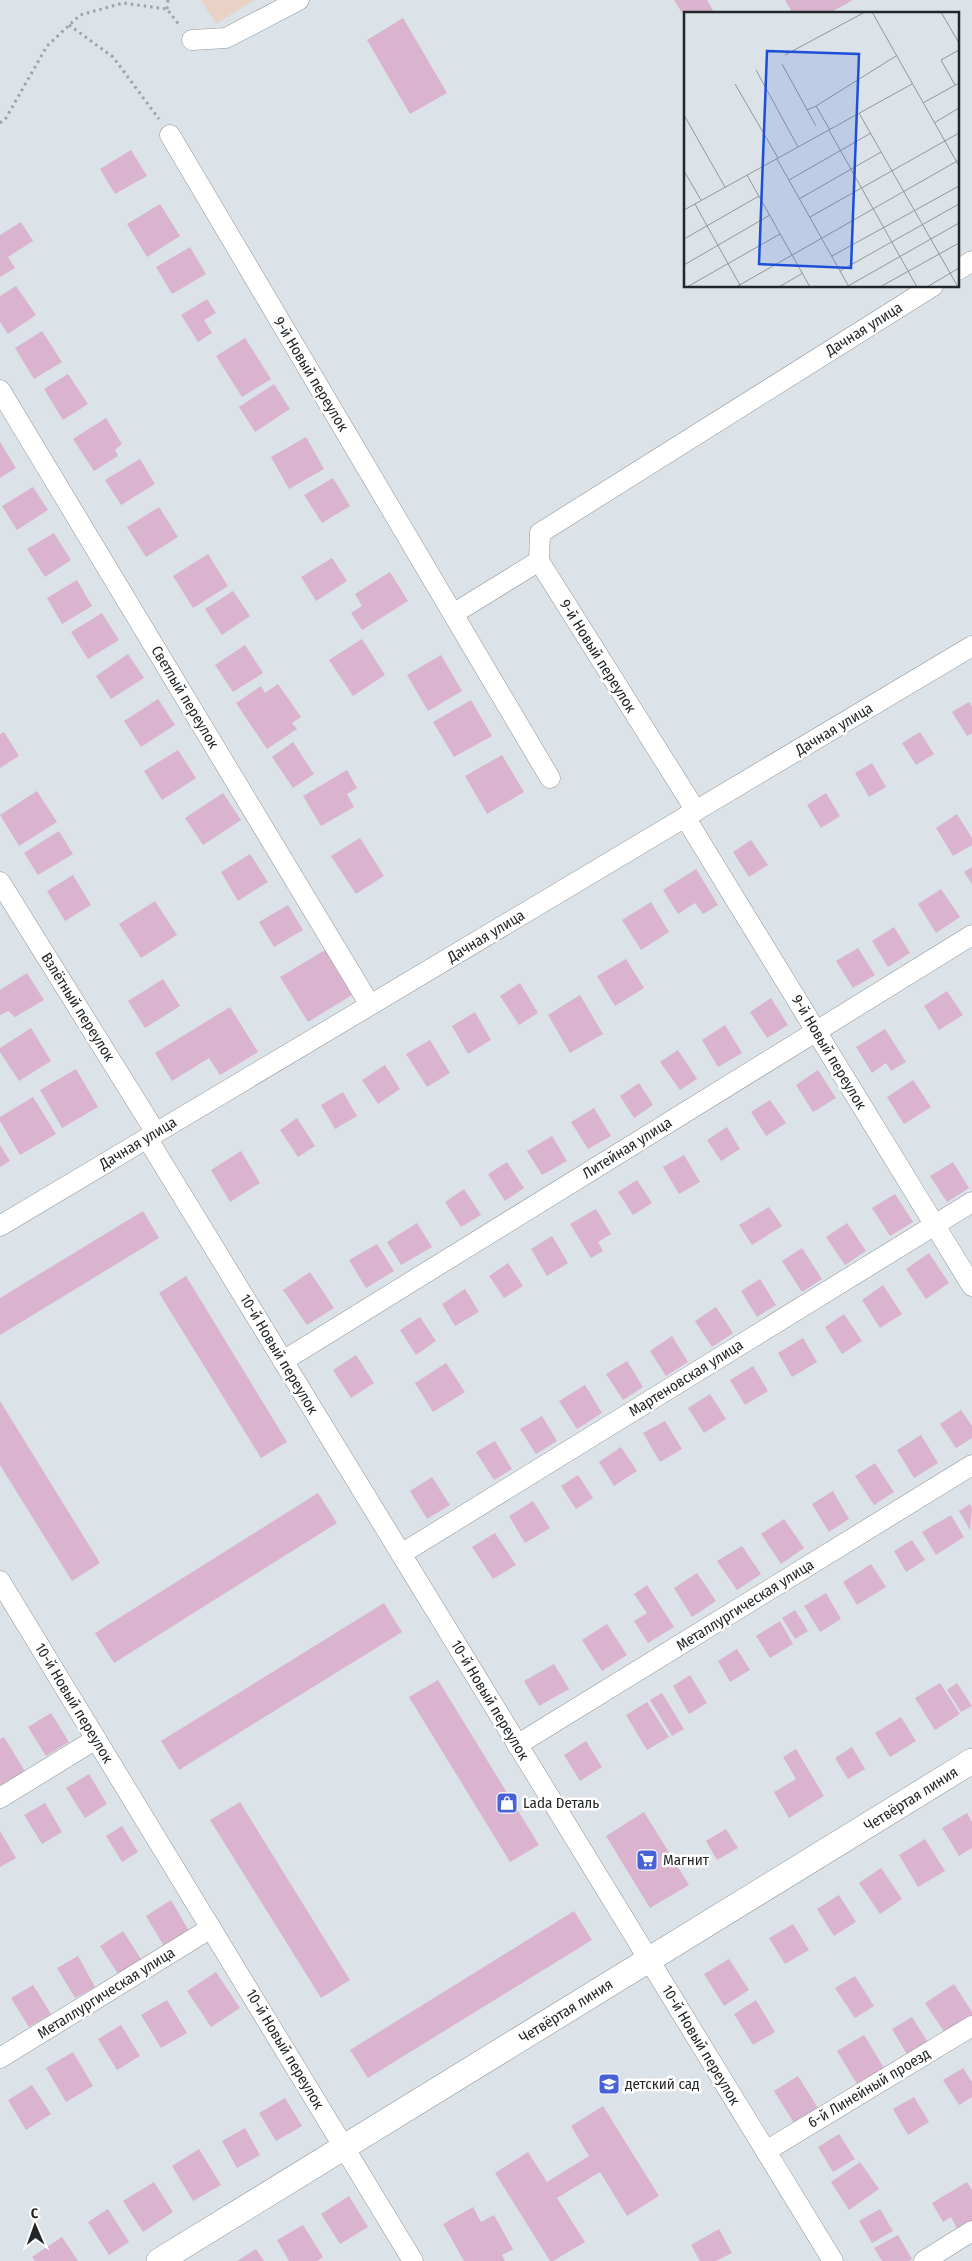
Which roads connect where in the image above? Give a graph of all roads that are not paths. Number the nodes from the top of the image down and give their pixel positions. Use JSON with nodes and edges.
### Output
{"nodes":[{"id":1,"x":299,"y":0,"type":"edge"},
{"id":2,"x":192,"y":40,"type":"road end"},
{"id":3,"x":170,"y":135,"type":"road end"},
{"id":4,"x":972,"y":261,"type":"edge"},
{"id":5,"x":960,"y":269,"type":"edge"},
{"id":6,"x":929,"y":288,"type":"edge"},
{"id":7,"x":0,"y":390,"type":"edge"},
{"id":8,"x":539,"y":561,"type":"junction"},
{"id":9,"x":453,"y":614,"type":"junction"},
{"id":10,"x":972,"y":646,"type":"edge"},
{"id":11,"x":550,"y":778,"type":"dead end"},
{"id":12,"x":690,"y":814,"type":"junction"},
{"id":13,"x":0,"y":882,"type":"edge"},
{"id":14,"x":972,"y":935,"type":"edge"},
{"id":15,"x":370,"y":1005,"type":"junction"},
{"id":16,"x":816,"y":1031,"type":"junction"},
{"id":17,"x":152,"y":1136,"type":"junction"},
{"id":18,"x":972,"y":1202,"type":"edge"},
{"id":19,"x":934,"y":1225,"type":"junction"},
{"id":20,"x":0,"y":1226,"type":"edge"},
{"id":21,"x":972,"y":1286,"type":"edge"},
{"id":22,"x":283,"y":1361,"type":"junction"},
{"id":23,"x":972,"y":1465,"type":"edge"},
{"id":24,"x":401,"y":1554,"type":"junction"},
{"id":25,"x":0,"y":1581,"type":"edge"},
{"id":26,"x":96,"y":1739,"type":"junction"},
{"id":27,"x":517,"y":1745,"type":"junction"},
{"id":28,"x":972,"y":1761,"type":"edge"},
{"id":29,"x":0,"y":1798,"type":"edge"},
{"id":30,"x":211,"y":1928,"type":"junction"},
{"id":31,"x":649,"y":1960,"type":"junction"},
{"id":32,"x":972,"y":2026,"type":"edge"},
{"id":33,"x":0,"y":2058,"type":"edge"},
{"id":34,"x":345,"y":2147,"type":"junction"},
{"id":35,"x":766,"y":2151,"type":"junction"},
{"id":36,"x":972,"y":2232,"type":"edge"},
{"id":37,"x":159,"y":2261,"type":"edge"},
{"id":38,"x":414,"y":2261,"type":"edge"},
{"id":39,"x":833,"y":2261,"type":"edge"},
{"id":40,"x":924,"y":2261,"type":"edge"}],
"edges":[{"from":1,"to":2,"type":"street"},
{"from":3,"to":9,"type":"street","name":"9-й Новый переулок"},
{"from":4,"to":5,"type":"street"},
{"from":6,"to":8,"type":"street","name":"Дачная улица"},
{"from":7,"to":15,"type":"street","name":"Светлый переулок"},
{"from":8,"to":9,"type":"street"},
{"from":8,"to":12,"type":"street","name":"9-й Новый переулок"},
{"from":9,"to":11,"type":"street","name":"9-й Новый переулок"},
{"from":10,"to":12,"type":"street","name":"Дачная улица"},
{"from":12,"to":15,"type":"street","name":"Дачная улица"},
{"from":12,"to":16,"type":"street","name":"9-й Новый переулок"},
{"from":13,"to":17,"type":"street","name":"Взлётный переулок"},
{"from":14,"to":16,"type":"street","name":"Литейная улица"},
{"from":15,"to":17,"type":"street","name":"Дачная улица"},
{"from":16,"to":19,"type":"street","name":"9-й Новый переулок"},
{"from":16,"to":22,"type":"street","name":"Литейная улица"},
{"from":17,"to":20,"type":"street","name":"Дачная улица"},
{"from":17,"to":22,"type":"street","name":"10-й Новый переулок"},
{"from":18,"to":19,"type":"street","name":"Мартеновская улица"},
{"from":19,"to":21,"type":"street","name":"9-й Новый переулок"},
{"from":19,"to":24,"type":"street","name":"Мартеновская улица"},
{"from":22,"to":24,"type":"street","name":"10-й Новый переулок"},
{"from":23,"to":27,"type":"street","name":"Металлургическая улица"},
{"from":24,"to":27,"type":"street","name":"10-й Новый переулок"},
{"from":25,"to":26,"type":"street","name":"10-й Новый переулок"},
{"from":26,"to":29,"type":"street"},
{"from":26,"to":30,"type":"street","name":"10-й Новый переулок"},
{"from":27,"to":31,"type":"street","name":"10-й Новый переулок"},
{"from":28,"to":31,"type":"street","name":"Четвёртая линия"},
{"from":30,"to":33,"type":"street","name":"Металлургическая улица"},
{"from":30,"to":34,"type":"street","name":"10-й Новый переулок"},
{"from":31,"to":34,"type":"street","name":"Четвёртая линия"},
{"from":31,"to":35,"type":"street","name":"10-й Новый переулок"},
{"from":32,"to":35,"type":"street","name":"6-й Линейный проезд"},
{"from":34,"to":37,"type":"street","name":"Четвёртая линия"},
{"from":34,"to":38,"type":"street","name":"10-й Новый переулок"},
{"from":35,"to":39,"type":"street","name":"10-й Новый переулок"},
{"from":36,"to":40,"type":"street"}]}
